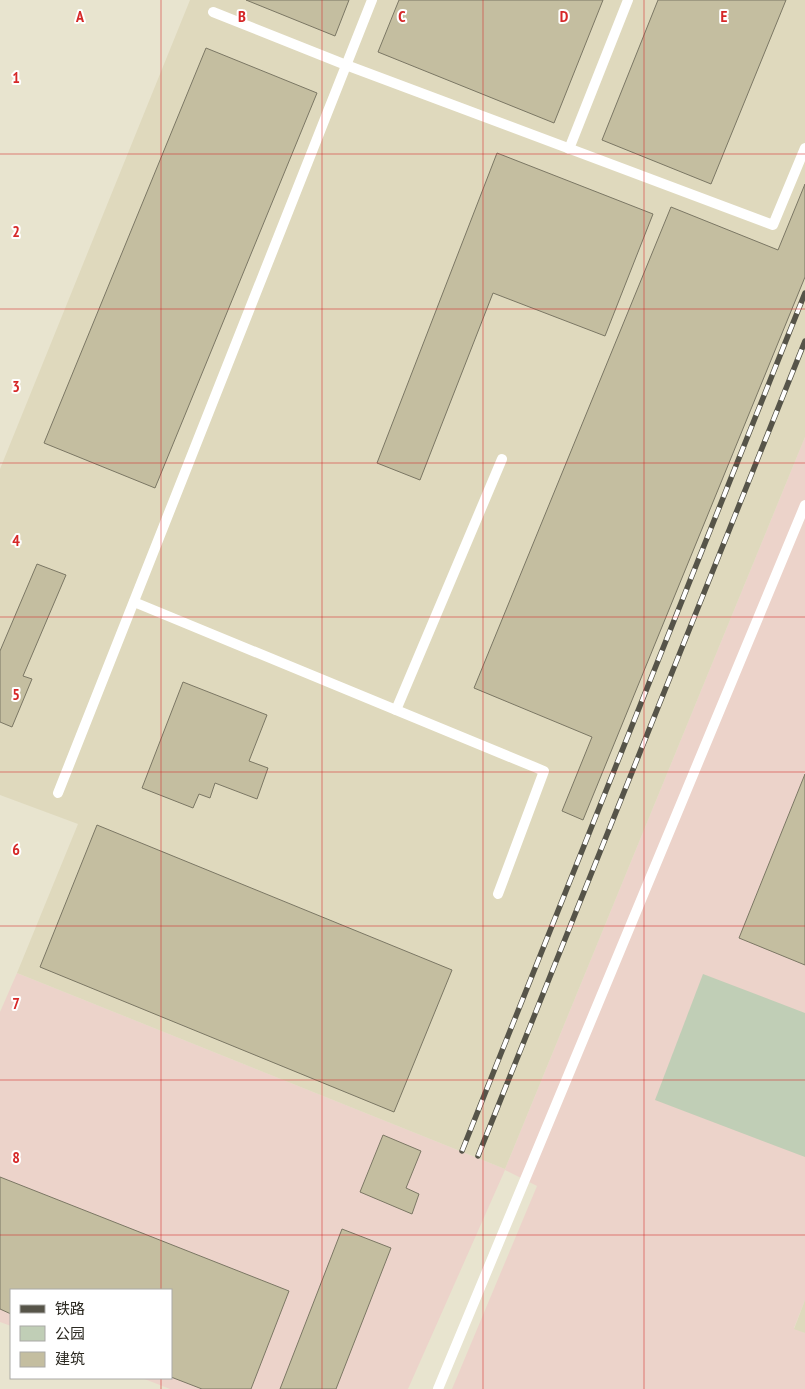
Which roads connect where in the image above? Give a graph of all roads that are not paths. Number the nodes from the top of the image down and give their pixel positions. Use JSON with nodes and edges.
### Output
{"nodes":[{"id":1,"x":372,"y":0,"type":"edge"},
{"id":2,"x":628,"y":0,"type":"edge"},
{"id":3,"x":213,"y":12,"type":"dead end"},
{"id":4,"x":346,"y":65,"type":"junction"},
{"id":5,"x":805,"y":148,"type":"edge"},
{"id":6,"x":569,"y":149,"type":"junction"},
{"id":7,"x":502,"y":459,"type":"dead end"},
{"id":8,"x":805,"y":505,"type":"edge"},
{"id":9,"x":134,"y":602,"type":"junction"},
{"id":10,"x":396,"y":710,"type":"junction"},
{"id":11,"x":58,"y":793,"type":"dead end"},
{"id":12,"x":498,"y":894,"type":"dead end"},
{"id":13,"x":438,"y":1389,"type":"edge"}],
"edges":[{"from":1,"to":4,"type":"lane"},
{"from":2,"to":6,"type":"lane"},
{"from":3,"to":4,"type":"lane"},
{"from":4,"to":6,"type":"lane"},
{"from":4,"to":9,"type":"lane"},
{"from":5,"to":6,"type":"lane"},
{"from":7,"to":10,"type":"lane"},
{"from":8,"to":13,"type":"lane"},
{"from":9,"to":10,"type":"lane"},
{"from":9,"to":11,"type":"lane"},
{"from":10,"to":12,"type":"lane"}]}
